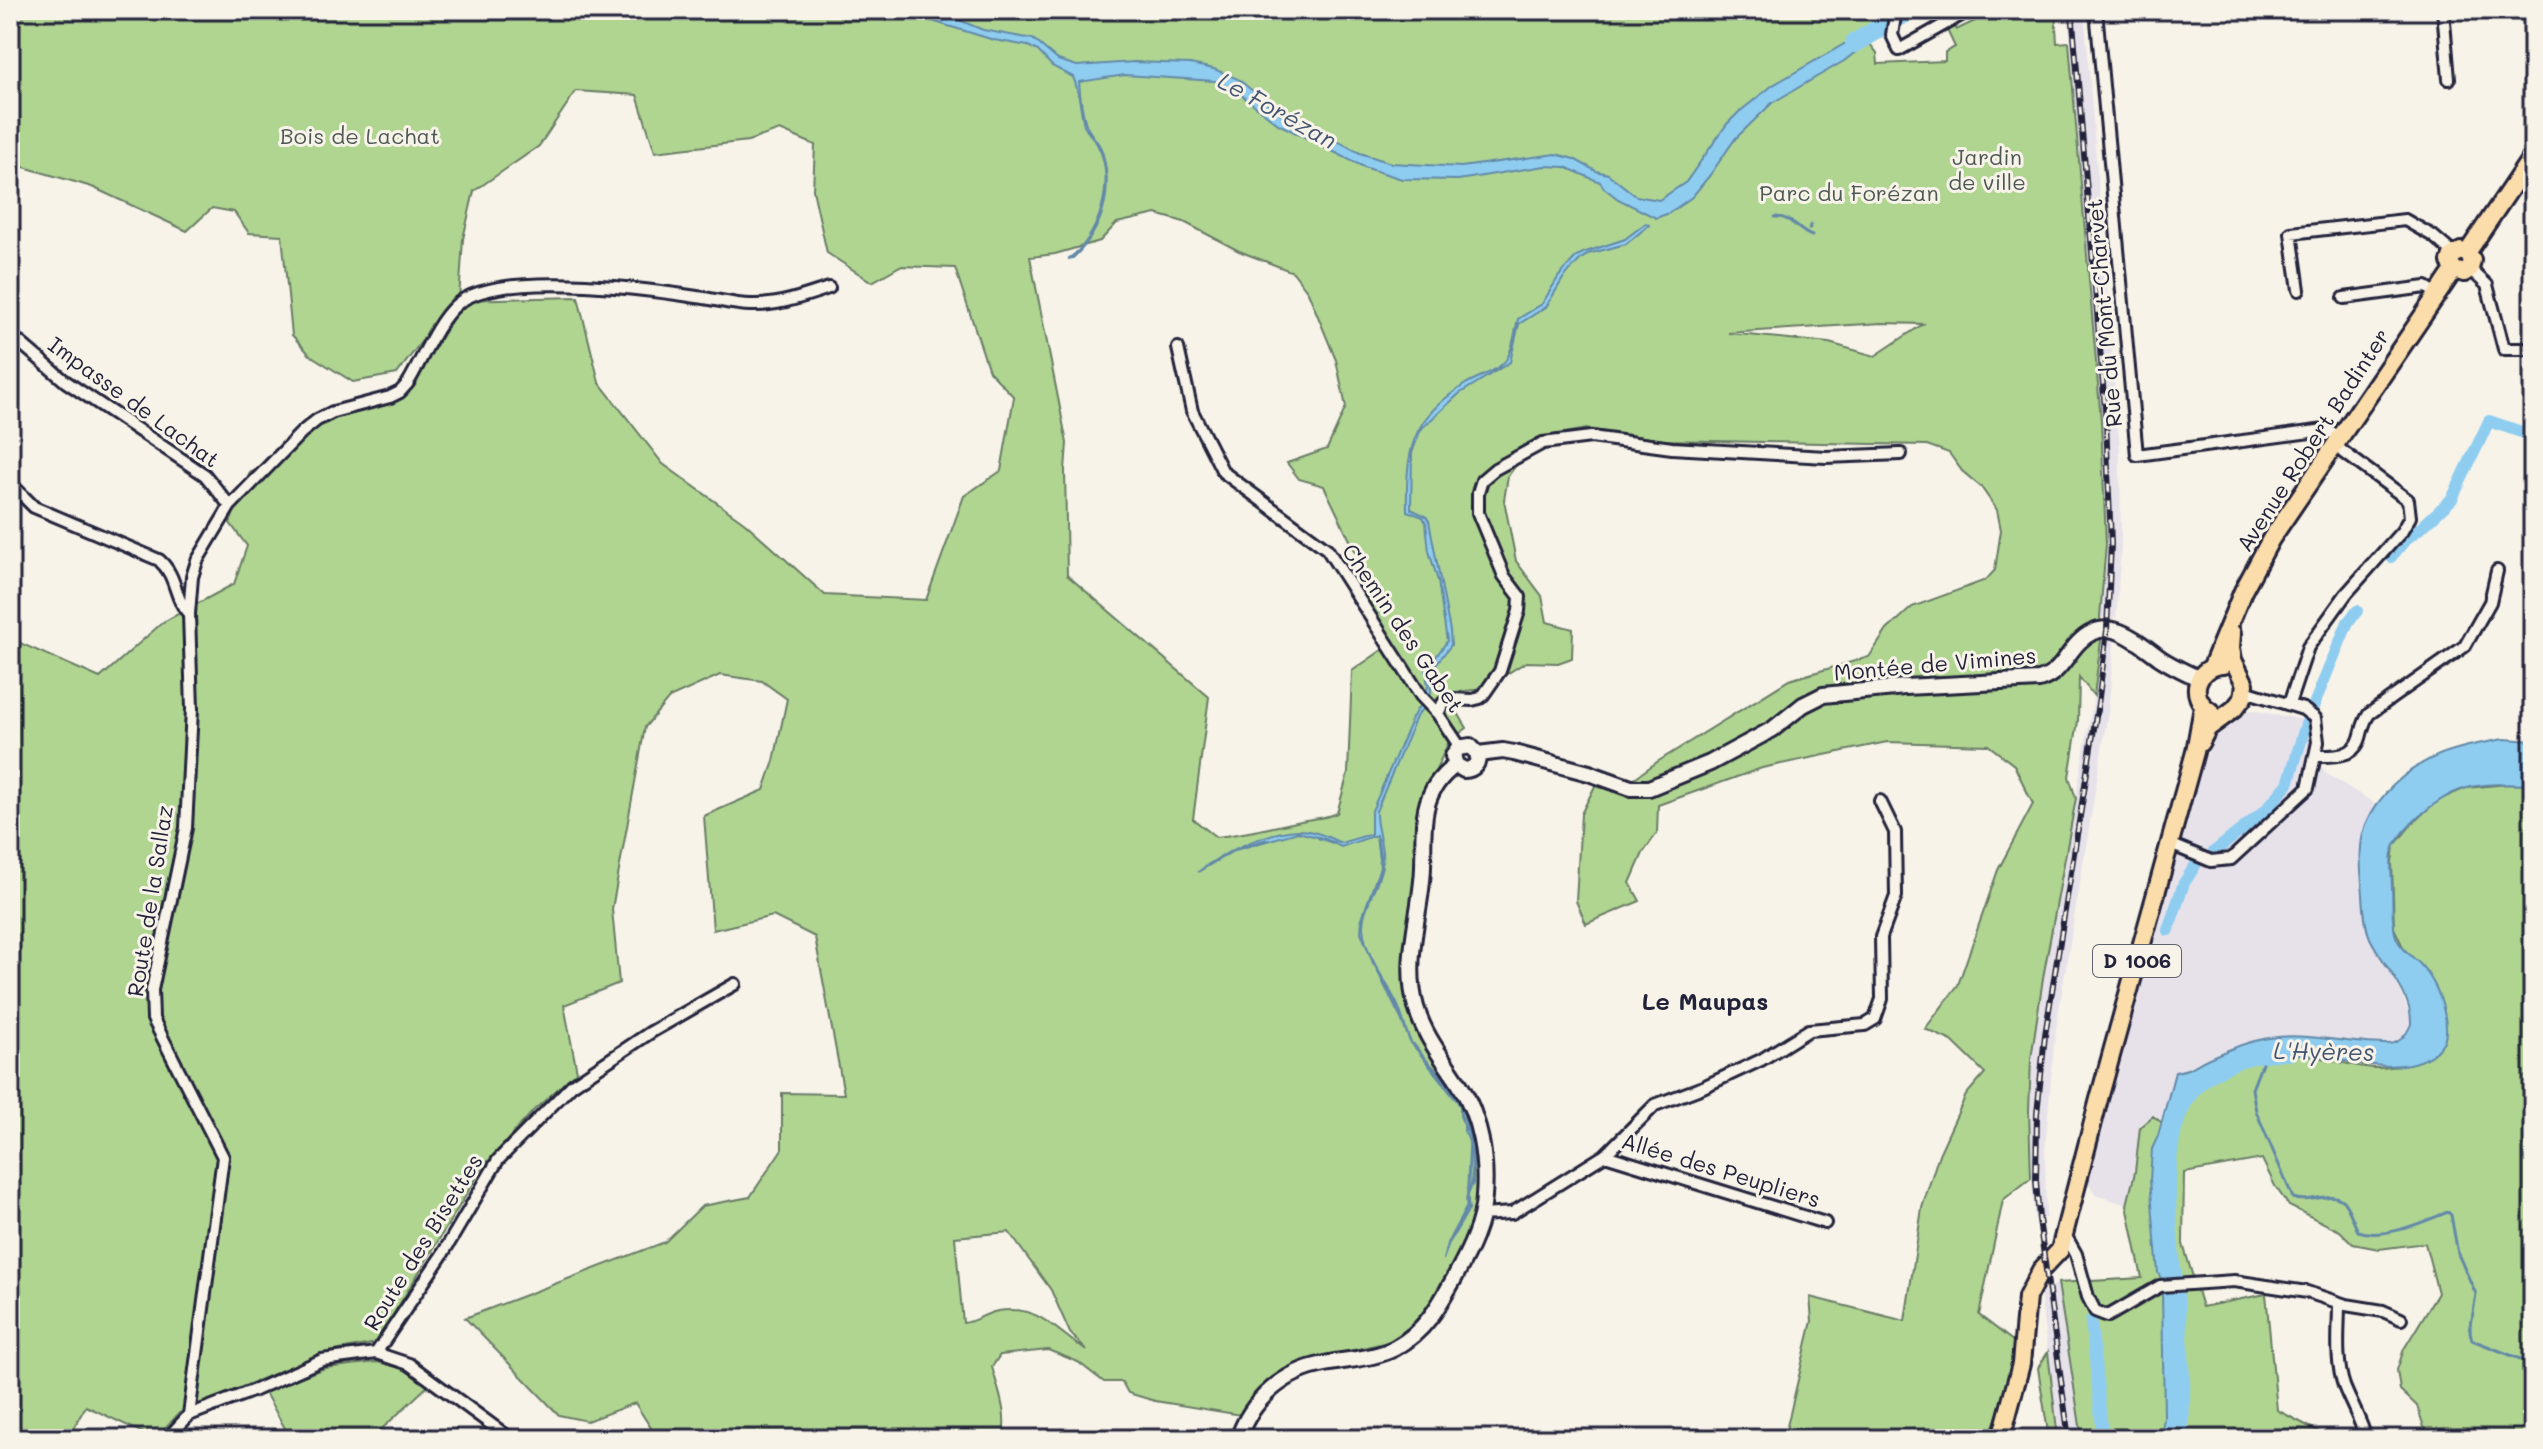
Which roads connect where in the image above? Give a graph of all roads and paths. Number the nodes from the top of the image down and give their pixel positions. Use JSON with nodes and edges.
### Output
{"nodes":[{"id":1,"x":1896,"y":10,"type":"edge"},
{"id":2,"x":1970,"y":10,"type":"edge"},
{"id":3,"x":2096,"y":10,"type":"edge"},
{"id":4,"x":2443,"y":10,"type":"edge"},
{"id":5,"x":2449,"y":79,"type":"dead end"},
{"id":6,"x":2533,"y":155,"type":"edge"},
{"id":7,"x":2461,"y":261,"type":"junction"},
{"id":8,"x":829,"y":288,"type":"dead end"},
{"id":9,"x":2299,"y":290,"type":"dead end"},
{"id":10,"x":2438,"y":294,"type":"junction"},
{"id":11,"x":2344,"y":298,"type":"dead end"},
{"id":12,"x":10,"y":334,"type":"edge"},
{"id":13,"x":1178,"y":348,"type":"dead end"},
{"id":14,"x":2533,"y":349,"type":"edge"},
{"id":15,"x":2337,"y":441,"type":"junction"},
{"id":16,"x":1901,"y":454,"type":"dead end"},
{"id":17,"x":10,"y":483,"type":"edge"},
{"id":18,"x":230,"y":506,"type":"junction"},
{"id":19,"x":2497,"y":571,"type":"dead end"},
{"id":20,"x":189,"y":614,"type":"junction"},
{"id":21,"x":2234,"y":616,"type":"junction"},
{"id":22,"x":2212,"y":666,"type":"junction"},
{"id":23,"x":2238,"y":672,"type":"junction"},
{"id":24,"x":2198,"y":678,"type":"junction"},
{"id":25,"x":2245,"y":691,"type":"junction"},
{"id":26,"x":2289,"y":704,"type":"junction"},
{"id":27,"x":2203,"y":707,"type":"junction"},
{"id":28,"x":2228,"y":712,"type":"junction"},
{"id":29,"x":1438,"y":714,"type":"junction"},
{"id":30,"x":1460,"y":747,"type":"junction"},
{"id":31,"x":2195,"y":752,"type":"junction"},
{"id":32,"x":1478,"y":754,"type":"junction"},
{"id":33,"x":2315,"y":756,"type":"junction"},
{"id":34,"x":1456,"y":765,"type":"junction"},
{"id":35,"x":1880,"y":801,"type":"dead end"},
{"id":36,"x":2170,"y":844,"type":"junction"},
{"id":37,"x":735,"y":984,"type":"dead end"},
{"id":38,"x":1605,"y":1155,"type":"junction"},
{"id":39,"x":1482,"y":1215,"type":"junction"},
{"id":40,"x":1825,"y":1223,"type":"dead end"},
{"id":41,"x":2064,"y":1233,"type":"junction"},
{"id":42,"x":2339,"y":1303,"type":"junction"},
{"id":43,"x":2401,"y":1319,"type":"dead end"},
{"id":44,"x":376,"y":1353,"type":"junction"},
{"id":45,"x":189,"y":1415,"type":"junction"},
{"id":46,"x":167,"y":1439,"type":"edge"},
{"id":47,"x":511,"y":1439,"type":"edge"},
{"id":48,"x":1238,"y":1439,"type":"edge"},
{"id":49,"x":2001,"y":1439,"type":"edge"},
{"id":50,"x":2366,"y":1439,"type":"edge"}],
"edges":[{"from":1,"to":2,"type":"street"},
{"from":3,"to":15,"type":"street","name":"Rue du Mont-Charvet"},
{"from":4,"to":5,"type":"street"},
{"from":6,"to":7,"type":"main road","name":"Avenue Robert Badinter"},
{"from":7,"to":9,"type":"street"},
{"from":7,"to":10,"type":"main road","name":"Avenue Robert Badinter"},
{"from":7,"to":14,"type":"street"},
{"from":8,"to":18,"type":"street"},
{"from":10,"to":11,"type":"street"},
{"from":10,"to":15,"type":"main road","name":"Avenue Robert Badinter"},
{"from":12,"to":18,"type":"street","name":"Impasse de Lachat"},
{"from":13,"to":29,"type":"street","name":"Chemin des Gabet"},
{"from":15,"to":21,"type":"main road","name":"Avenue Robert Badinter"},
{"from":15,"to":26,"type":"street"},
{"from":16,"to":29,"type":"street"},
{"from":17,"to":20,"type":"street"},
{"from":18,"to":20,"type":"street"},
{"from":19,"to":33,"type":"street"},
{"from":20,"to":45,"type":"street","name":"Route de la Sallaz"},
{"from":21,"to":22,"type":"main road","name":"Avenue Robert Badinter"},
{"from":21,"to":23,"type":"main road"},
{"from":22,"to":23,"type":"main road"},
{"from":22,"to":24,"type":"main road"},
{"from":23,"to":25,"type":"main road"},
{"from":24,"to":27,"type":"main road"},
{"from":24,"to":32,"type":"street","name":"Montée de Vimines"},
{"from":25,"to":26,"type":"street"},
{"from":25,"to":28,"type":"main road"},
{"from":26,"to":33,"type":"street"},
{"from":27,"to":28,"type":"main road"},
{"from":27,"to":31,"type":"main road","number":"D 1006"},
{"from":28,"to":31,"type":"main road","number":"D 1006"},
{"from":29,"to":30,"type":"street","name":"Chemin des Gabet"},
{"from":30,"to":32,"type":"street"},
{"from":30,"to":34,"type":"street"},
{"from":31,"to":36,"type":"main road","number":"D 1006"},
{"from":32,"to":34,"type":"street"},
{"from":33,"to":36,"type":"street"},
{"from":34,"to":39,"type":"street"},
{"from":35,"to":38,"type":"street"},
{"from":36,"to":41,"type":"main road","number":"D 1006"},
{"from":37,"to":44,"type":"street","name":"Route des Bisettes"},
{"from":38,"to":39,"type":"street"},
{"from":38,"to":40,"type":"street","name":"Allée des Peupliers"},
{"from":39,"to":48,"type":"street"},
{"from":41,"to":42,"type":"street"},
{"from":41,"to":49,"type":"main road","number":"D 1006"},
{"from":42,"to":43,"type":"street"},
{"from":42,"to":50,"type":"street"},
{"from":44,"to":45,"type":"street"},
{"from":44,"to":47,"type":"street"},
{"from":45,"to":46,"type":"street"}]}
